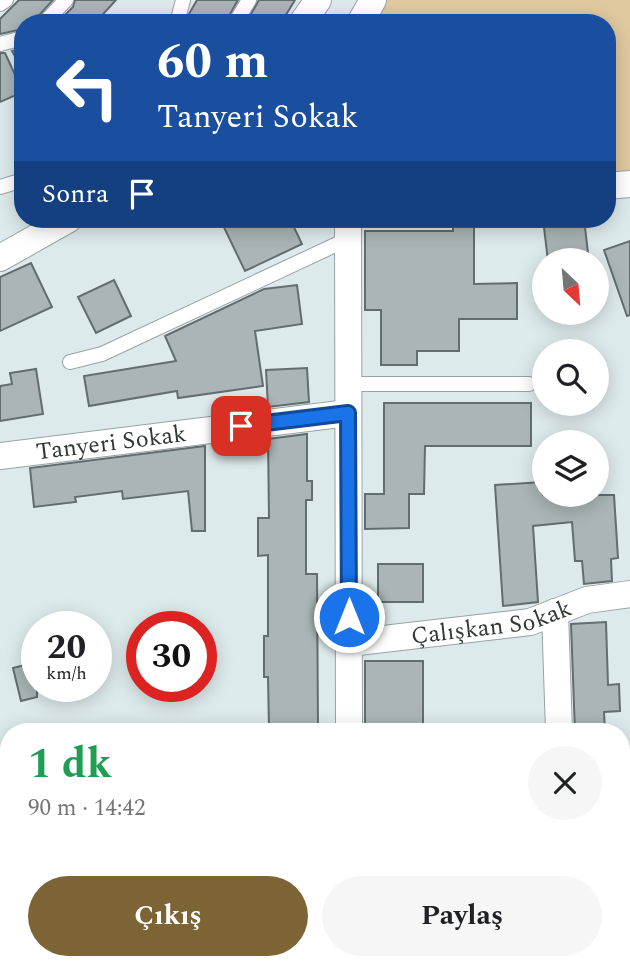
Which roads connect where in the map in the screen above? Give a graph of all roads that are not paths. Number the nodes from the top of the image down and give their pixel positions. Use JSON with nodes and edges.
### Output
{"nodes":[{"id":1,"x":6,"y":0,"type":"edge"},
{"id":2,"x":66,"y":0,"type":"edge"},
{"id":3,"x":0,"y":4,"type":"edge"},
{"id":4,"x":53,"y":14,"type":"edge"},
{"id":5,"x":53,"y":228,"type":"edge"},
{"id":6,"x":348,"y":229,"type":"edge"},
{"id":7,"x":0,"y":258,"type":"edge"},
{"id":8,"x":70,"y":362,"type":"dead end"},
{"id":9,"x":348,"y":384,"type":"junction"},
{"id":10,"x":529,"y":384,"type":"dead end"},
{"id":11,"x":348,"y":413,"type":"junction"},
{"id":12,"x":0,"y":456,"type":"edge"},
{"id":13,"x":630,"y":594,"type":"edge"},
{"id":14,"x":555,"y":612,"type":"junction"},
{"id":15,"x":349,"y":643,"type":"junction"},
{"id":16,"x":349,"y":723,"type":"edge"},
{"id":17,"x":559,"y":723,"type":"edge"}],
"edges":[{"from":1,"to":3,"type":"lane"},
{"from":2,"to":4,"type":"lane"},
{"from":5,"to":7,"type":"street"},
{"from":6,"to":8,"type":"lane"},
{"from":6,"to":9,"type":"street"},
{"from":9,"to":10,"type":"lane"},
{"from":9,"to":11,"type":"street"},
{"from":11,"to":12,"type":"street","name":"Tanyeri Sokak"},
{"from":11,"to":15,"type":"street"},
{"from":13,"to":14,"type":"street","name":"Çalışkan Sokak"},
{"from":14,"to":15,"type":"street","name":"Çalışkan Sokak"},
{"from":14,"to":17,"type":"street"},
{"from":15,"to":16,"type":"street"}]}
